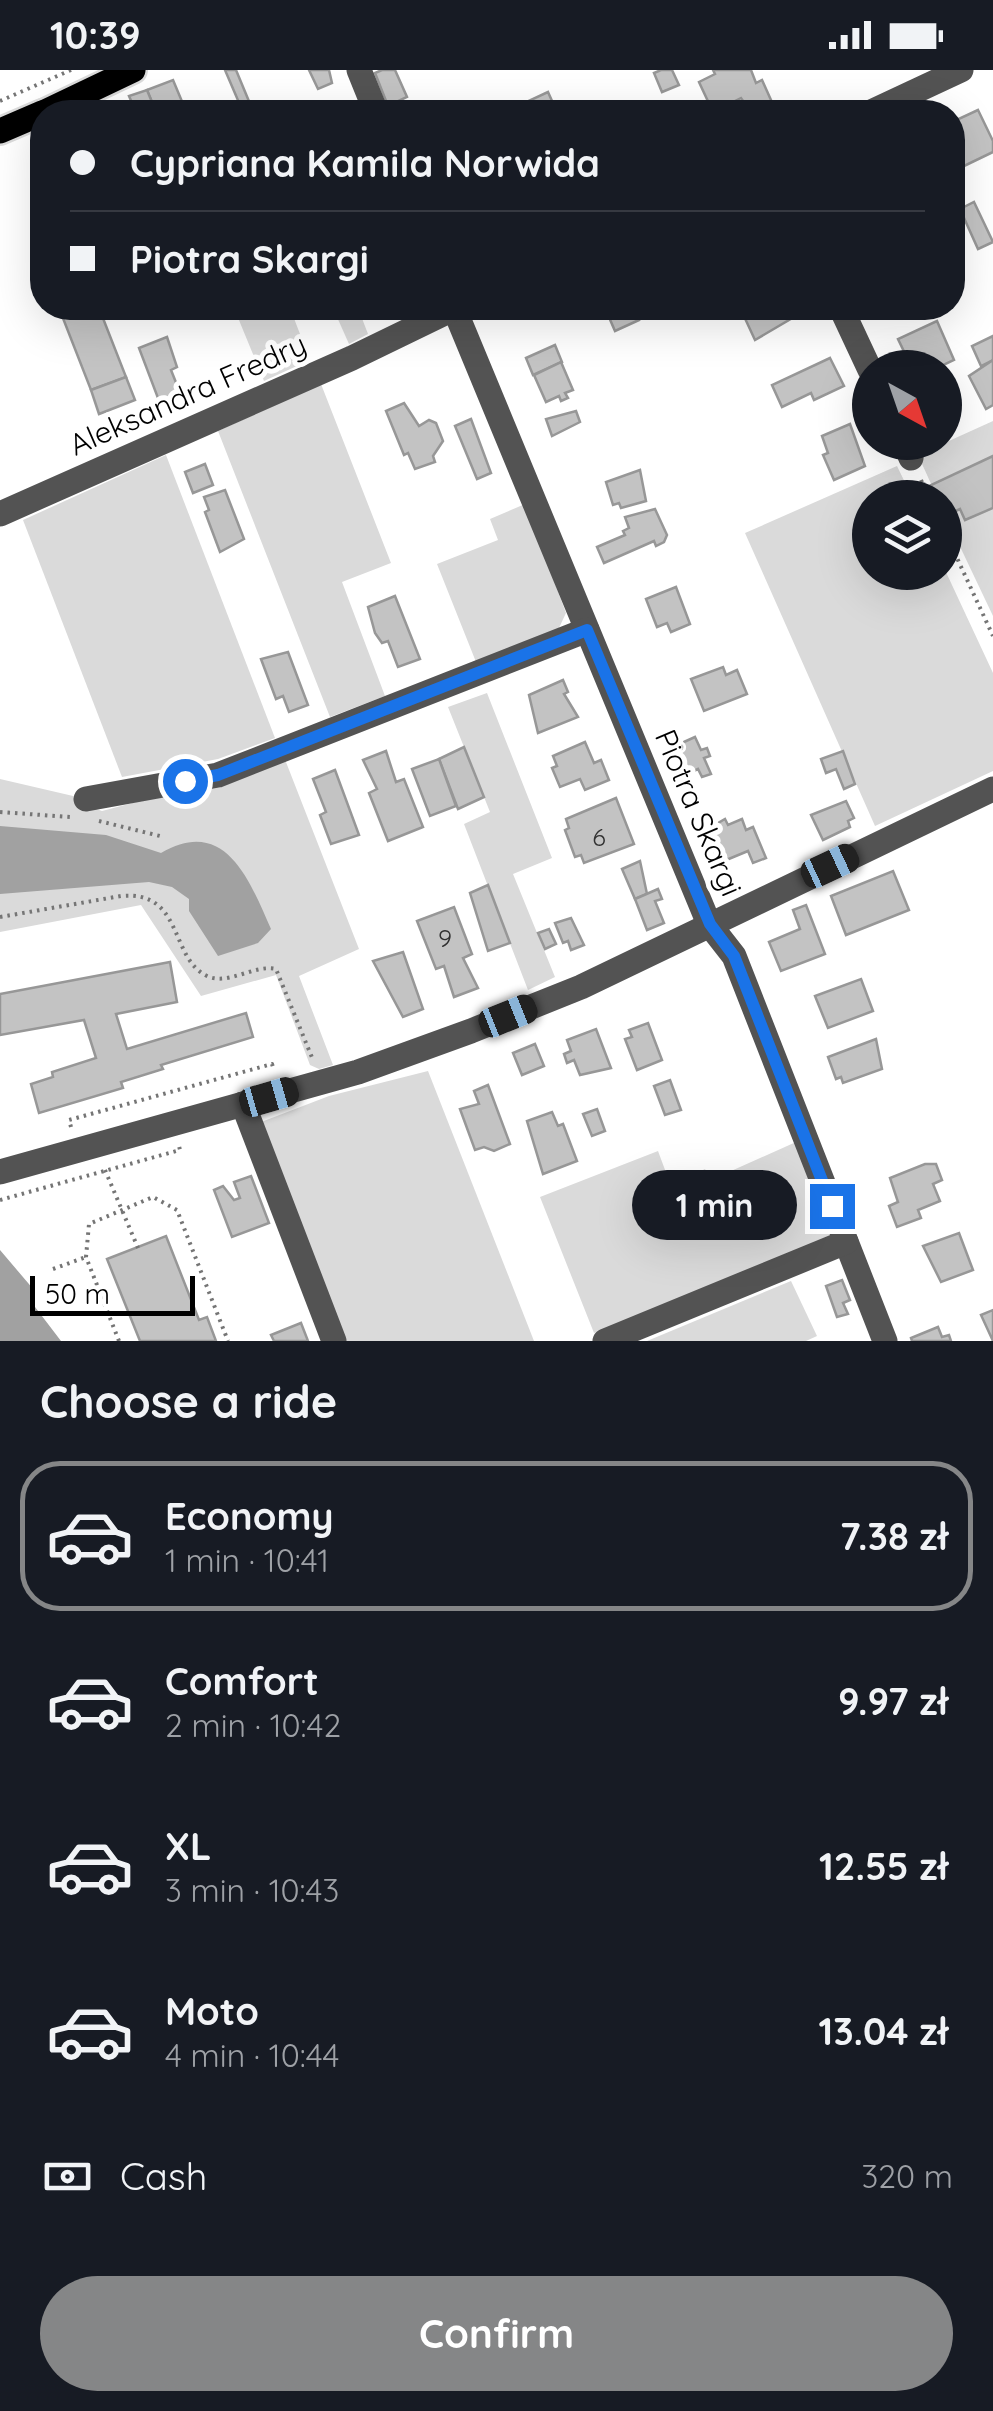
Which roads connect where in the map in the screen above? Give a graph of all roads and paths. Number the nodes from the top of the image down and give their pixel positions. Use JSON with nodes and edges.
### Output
{"nodes":[{"id":1,"x":72,"y":70,"type":"edge"},
{"id":2,"x":132,"y":70,"type":"edge"},
{"id":3,"x":359,"y":70,"type":"edge"},
{"id":4,"x":961,"y":70,"type":"edge"},
{"id":5,"x":94,"y":79,"type":"edge"},
{"id":6,"x":63,"y":100,"type":"edge"},
{"id":7,"x":371,"y":100,"type":"edge"},
{"id":8,"x":897,"y":100,"type":"edge"},
{"id":9,"x":0,"y":101,"type":"edge"},
{"id":10,"x":30,"y":119,"type":"edge"},
{"id":11,"x":0,"y":131,"type":"edge"},
{"id":12,"x":428,"y":320,"type":"edge"},
{"id":13,"x":459,"y":320,"type":"edge"},
{"id":14,"x":847,"y":320,"type":"edge"},
{"id":15,"x":861,"y":350,"type":"edge"},
{"id":16,"x":0,"y":514,"type":"edge"},
{"id":17,"x":962,"y":569,"type":"edge"},
{"id":18,"x":587,"y":630,"type":"junction"},
{"id":19,"x":993,"y":636,"type":"edge"},
{"id":20,"x":993,"y":789,"type":"edge"},
{"id":21,"x":86,"y":800,"type":"dead end"},
{"id":22,"x":0,"y":918,"type":"edge"},
{"id":23,"x":710,"y":924,"type":"junction"},
{"id":24,"x":289,"y":1069,"type":"dead end"},
{"id":25,"x":321,"y":1083,"type":"junction"},
{"id":26,"x":243,"y":1104,"type":"junction"},
{"id":27,"x":74,"y":1136,"type":"dead end"},
{"id":28,"x":0,"y":1172,"type":"edge"},
{"id":29,"x":0,"y":1200,"type":"edge"},
{"id":30,"x":122,"y":1209,"type":"junction"},
{"id":31,"x":846,"y":1242,"type":"junction"},
{"id":32,"x":138,"y":1248,"type":"dead end"},
{"id":33,"x":86,"y":1257,"type":"junction"},
{"id":34,"x":53,"y":1269,"type":"dead end"},
{"id":35,"x":119,"y":1341,"type":"edge"},
{"id":36,"x":228,"y":1341,"type":"edge"},
{"id":37,"x":334,"y":1341,"type":"edge"},
{"id":38,"x":605,"y":1341,"type":"edge"},
{"id":39,"x":885,"y":1341,"type":"edge"}],
"edges":[{"from":1,"to":9,"type":"path"},
{"from":2,"to":5,"type":"main road"},
{"from":3,"to":7,"type":"street"},
{"from":4,"to":8,"type":"street"},
{"from":5,"to":6,"type":"main road"},
{"from":10,"to":11,"type":"main road"},
{"from":12,"to":16,"type":"street","name":"Aleksandra Fredry"},
{"from":13,"to":18,"type":"street","name":"Piotra Skargi"},
{"from":14,"to":15,"type":"street"},
{"from":17,"to":19,"type":"path"},
{"from":18,"to":21,"type":"street"},
{"from":18,"to":23,"type":"street","name":"Piotra Skargi"},
{"from":20,"to":23,"type":"street"},
{"from":22,"to":25,"type":"path"},
{"from":23,"to":25,"type":"street"},
{"from":23,"to":31,"type":"street","name":"Piotra Skargi"},
{"from":24,"to":27,"type":"path"},
{"from":25,"to":26,"type":"street"},
{"from":26,"to":28,"type":"street"},
{"from":26,"to":37,"type":"street"},
{"from":29,"to":30,"type":"path"},
{"from":30,"to":32,"type":"path"},
{"from":30,"to":33,"type":"path"},
{"from":30,"to":36,"type":"path"},
{"from":31,"to":38,"type":"street"},
{"from":31,"to":39,"type":"street","name":"Piotra Skargi"},
{"from":33,"to":34,"type":"path"},
{"from":33,"to":35,"type":"path"}]}
